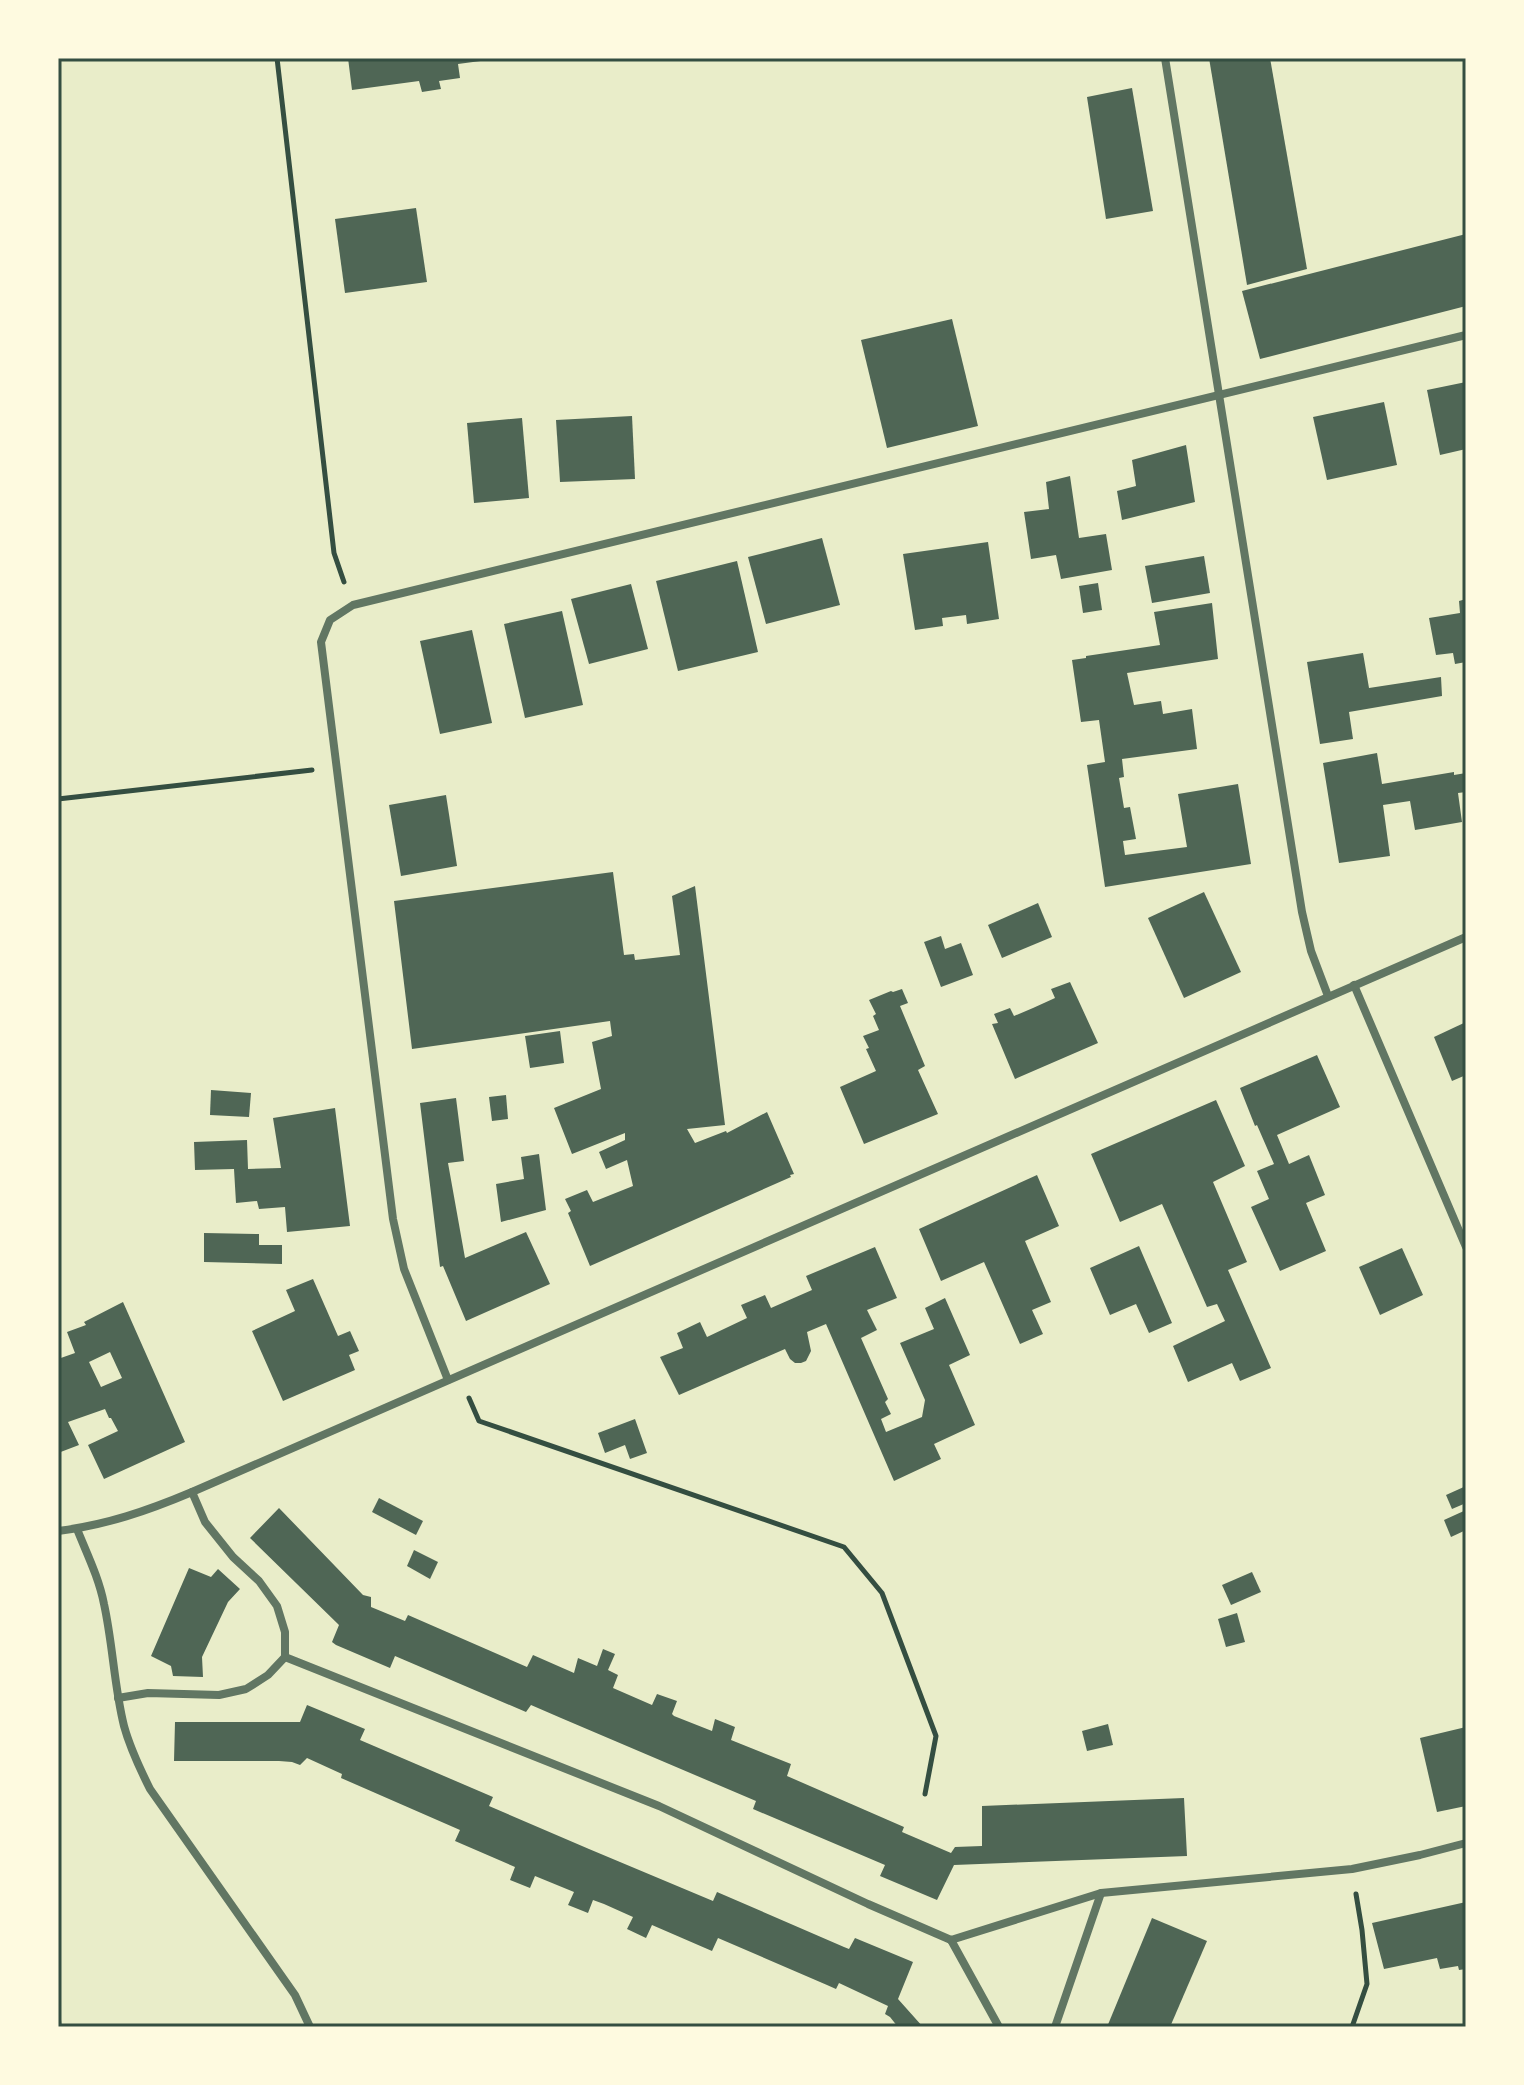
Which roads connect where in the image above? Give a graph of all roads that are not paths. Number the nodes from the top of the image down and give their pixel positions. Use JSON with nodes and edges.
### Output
{"nodes":[{"id":1,"x":1165,"y":58,"type":"edge"},
{"id":2,"x":1466,"y":335,"type":"edge"},
{"id":3,"x":1220,"y":395,"type":"junction"},
{"id":4,"x":1466,"y":937,"type":"edge"},
{"id":5,"x":1354,"y":985,"type":"junction"},
{"id":6,"x":1328,"y":996,"type":"junction"},
{"id":7,"x":1466,"y":1247,"type":"edge"},
{"id":8,"x":448,"y":1380,"type":"junction"},
{"id":9,"x":192,"y":1492,"type":"junction"},
{"id":10,"x":77,"y":1529,"type":"junction"},
{"id":11,"x":58,"y":1531,"type":"edge"},
{"id":12,"x":285,"y":1657,"type":"junction"},
{"id":13,"x":118,"y":1698,"type":"junction"},
{"id":14,"x":1466,"y":1843,"type":"edge"},
{"id":15,"x":1101,"y":1893,"type":"junction"},
{"id":16,"x":951,"y":1940,"type":"junction"},
{"id":17,"x":310,"y":2027,"type":"edge"},
{"id":18,"x":999,"y":2027,"type":"edge"},
{"id":19,"x":1055,"y":2027,"type":"edge"}],
"edges":[{"from":1,"to":3,"type":"street"},
{"from":2,"to":3,"type":"street"},
{"from":3,"to":6,"type":"street"},
{"from":3,"to":8,"type":"street"},
{"from":4,"to":5,"type":"street"},
{"from":5,"to":6,"type":"street"},
{"from":5,"to":7,"type":"street"},
{"from":6,"to":8,"type":"street"},
{"from":8,"to":9,"type":"street"},
{"from":9,"to":10,"type":"street"},
{"from":9,"to":12,"type":"street"},
{"from":10,"to":11,"type":"street"},
{"from":10,"to":13,"type":"street"},
{"from":12,"to":13,"type":"street"},
{"from":12,"to":16,"type":"street"},
{"from":13,"to":17,"type":"street"},
{"from":14,"to":15,"type":"street"},
{"from":15,"to":16,"type":"street"},
{"from":15,"to":19,"type":"street"},
{"from":16,"to":18,"type":"street"}]}
